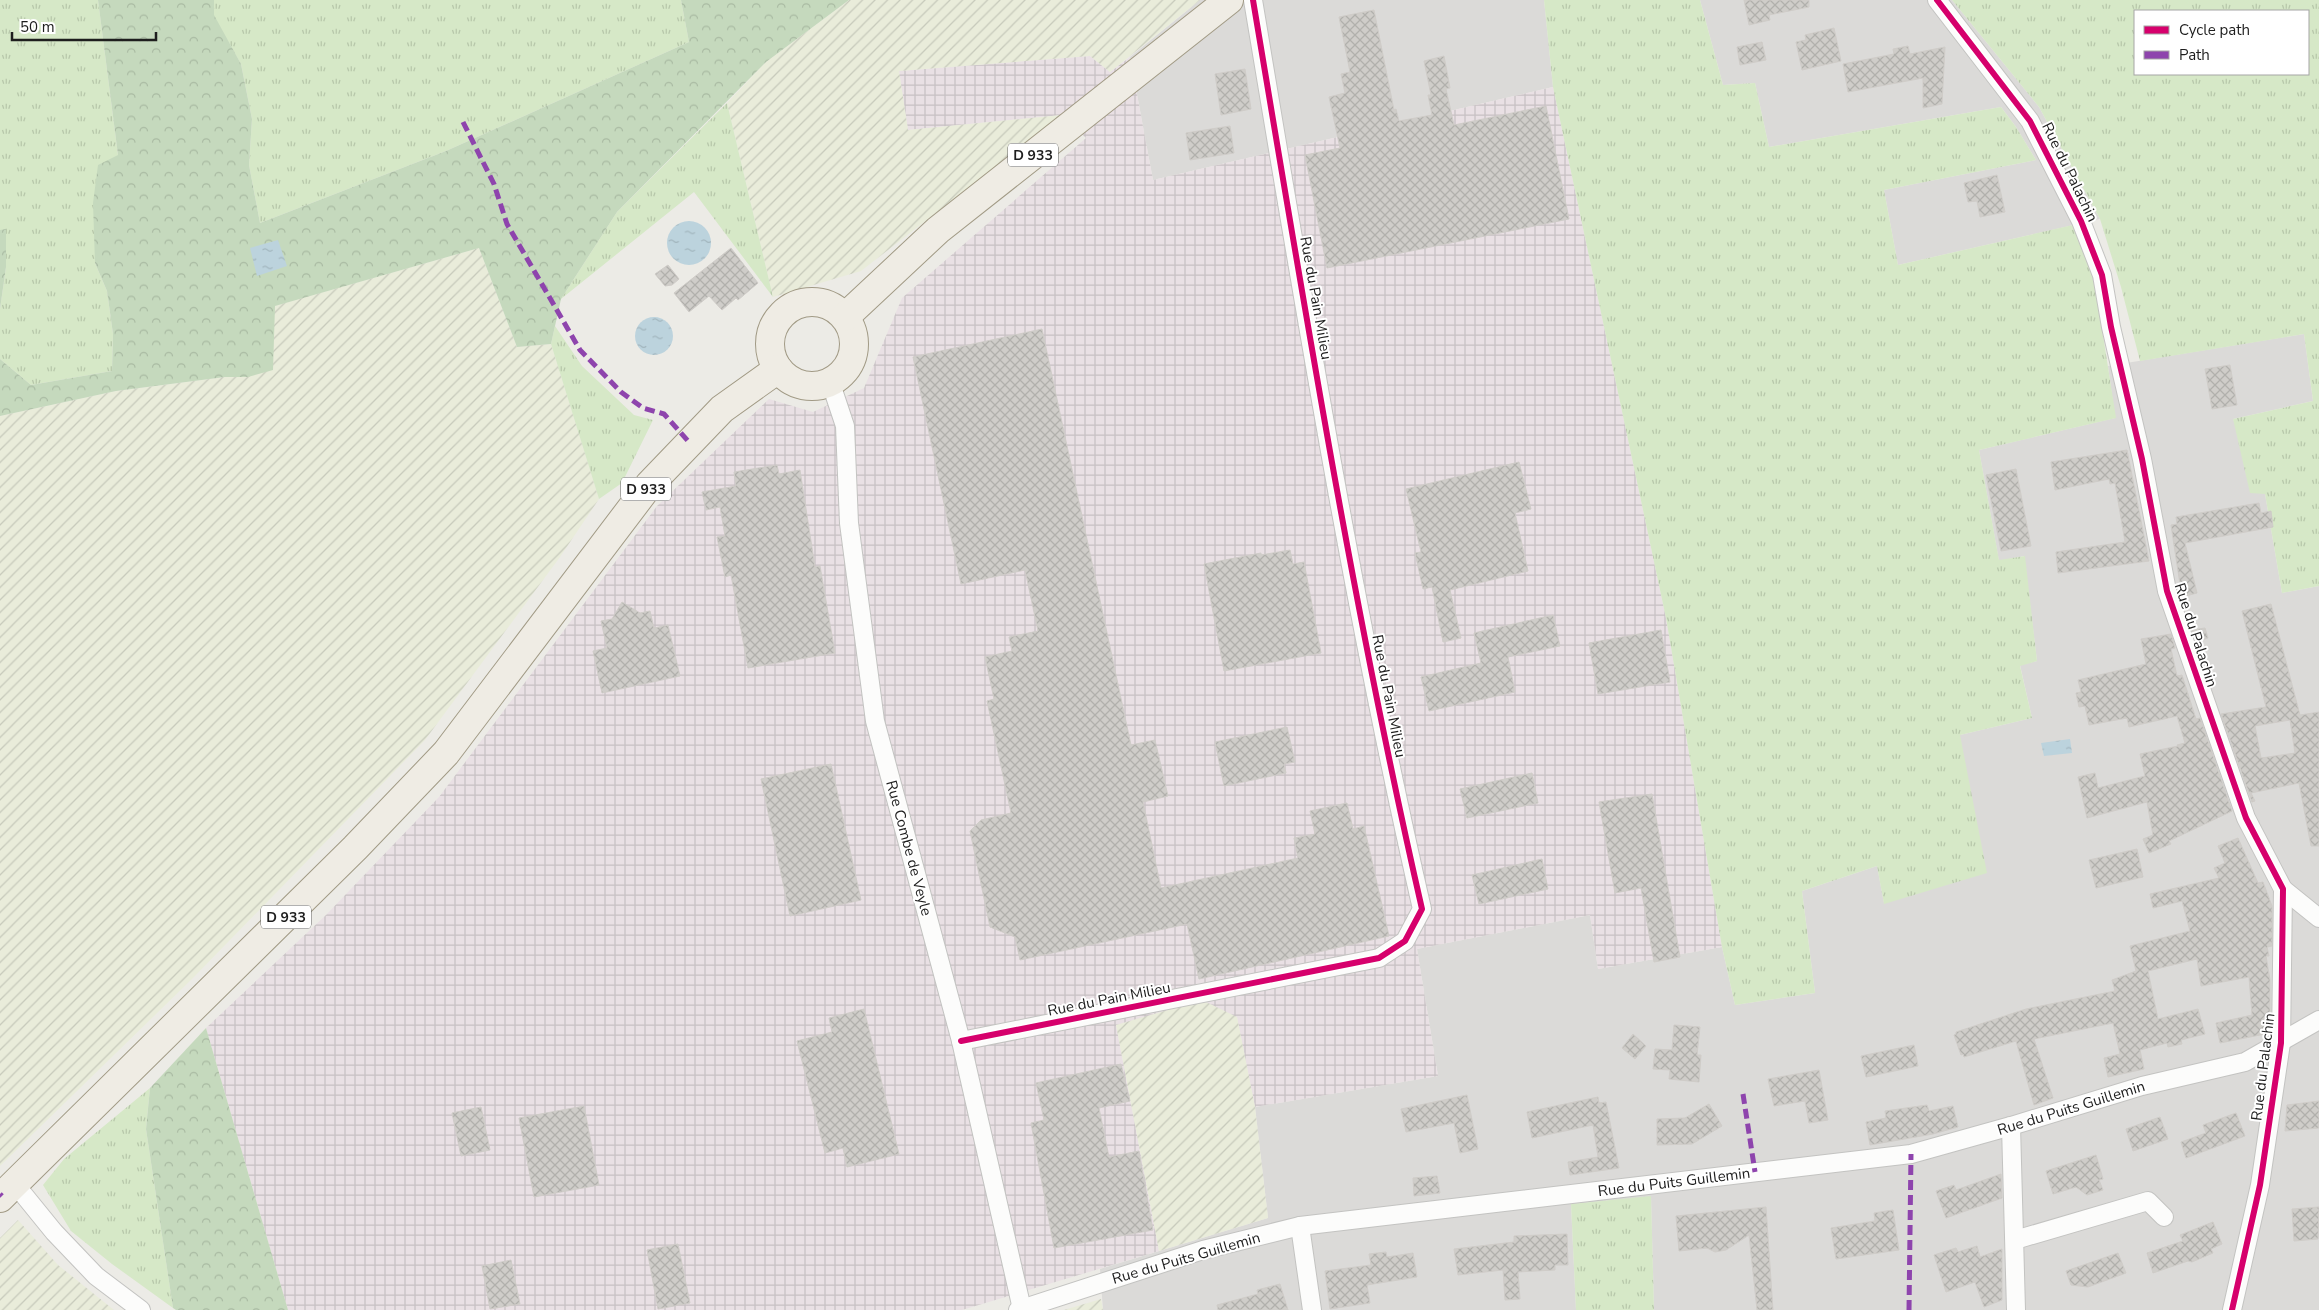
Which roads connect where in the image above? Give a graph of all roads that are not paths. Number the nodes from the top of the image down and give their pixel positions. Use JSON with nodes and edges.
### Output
{"nodes":[{"id":1,"x":1229,"y":0,"type":"edge"},
{"id":2,"x":1253,"y":0,"type":"edge"},
{"id":3,"x":1937,"y":0,"type":"edge"},
{"id":4,"x":844,"y":317,"type":"junction"},
{"id":5,"x":778,"y":369,"type":"junction"},
{"id":6,"x":830,"y":382,"type":"junction"},
{"id":7,"x":2284,"y":889,"type":"junction"},
{"id":8,"x":2319,"y":918,"type":"edge"},
{"id":9,"x":2319,"y":1020,"type":"edge"},
{"id":10,"x":961,"y":1041,"type":"junction"},
{"id":11,"x":2281,"y":1043,"type":"junction"},
{"id":12,"x":2011,"y":1126,"type":"junction"},
{"id":13,"x":8,"y":1191,"type":"edge"},
{"id":14,"x":2164,"y":1217,"type":"dead end"},
{"id":15,"x":1300,"y":1226,"type":"junction"},
{"id":16,"x":2015,"y":1240,"type":"junction"},
{"id":17,"x":1020,"y":1309,"type":"edge"},
{"id":18,"x":141,"y":1310,"type":"edge"},
{"id":19,"x":1312,"y":1310,"type":"edge"},
{"id":20,"x":2016,"y":1310,"type":"edge"},
{"id":21,"x":2232,"y":1310,"type":"edge"}],
"edges":[{"from":1,"to":4,"type":"main road","number":"D 933"},
{"from":2,"to":10,"type":"street","name":"Rue du Pain Milieu"},
{"from":3,"to":7,"type":"street","name":"Rue du Palachin"},
{"from":4,"to":5,"type":"main road"},
{"from":4,"to":6,"type":"main road"},
{"from":5,"to":6,"type":"main road"},
{"from":5,"to":13,"type":"main road","number":"D 933"},
{"from":6,"to":10,"type":"street","name":"Rue Combe de Veyle"},
{"from":7,"to":8,"type":"street"},
{"from":7,"to":11,"type":"street","name":"Rue du Palachin"},
{"from":9,"to":11,"type":"street","name":"Rue du Puits Guillemin"},
{"from":10,"to":17,"type":"street","name":"Rue Combe de Veyle"},
{"from":11,"to":12,"type":"street","name":"Rue du Puits Guillemin"},
{"from":11,"to":21,"type":"street","name":"Rue du Palachin"},
{"from":12,"to":15,"type":"street","name":"Rue du Puits Guillemin"},
{"from":12,"to":16,"type":"street"},
{"from":13,"to":18,"type":"street"},
{"from":14,"to":16,"type":"street"},
{"from":15,"to":17,"type":"street","name":"Rue du Puits Guillemin"},
{"from":15,"to":19,"type":"street"},
{"from":16,"to":20,"type":"street"}]}
